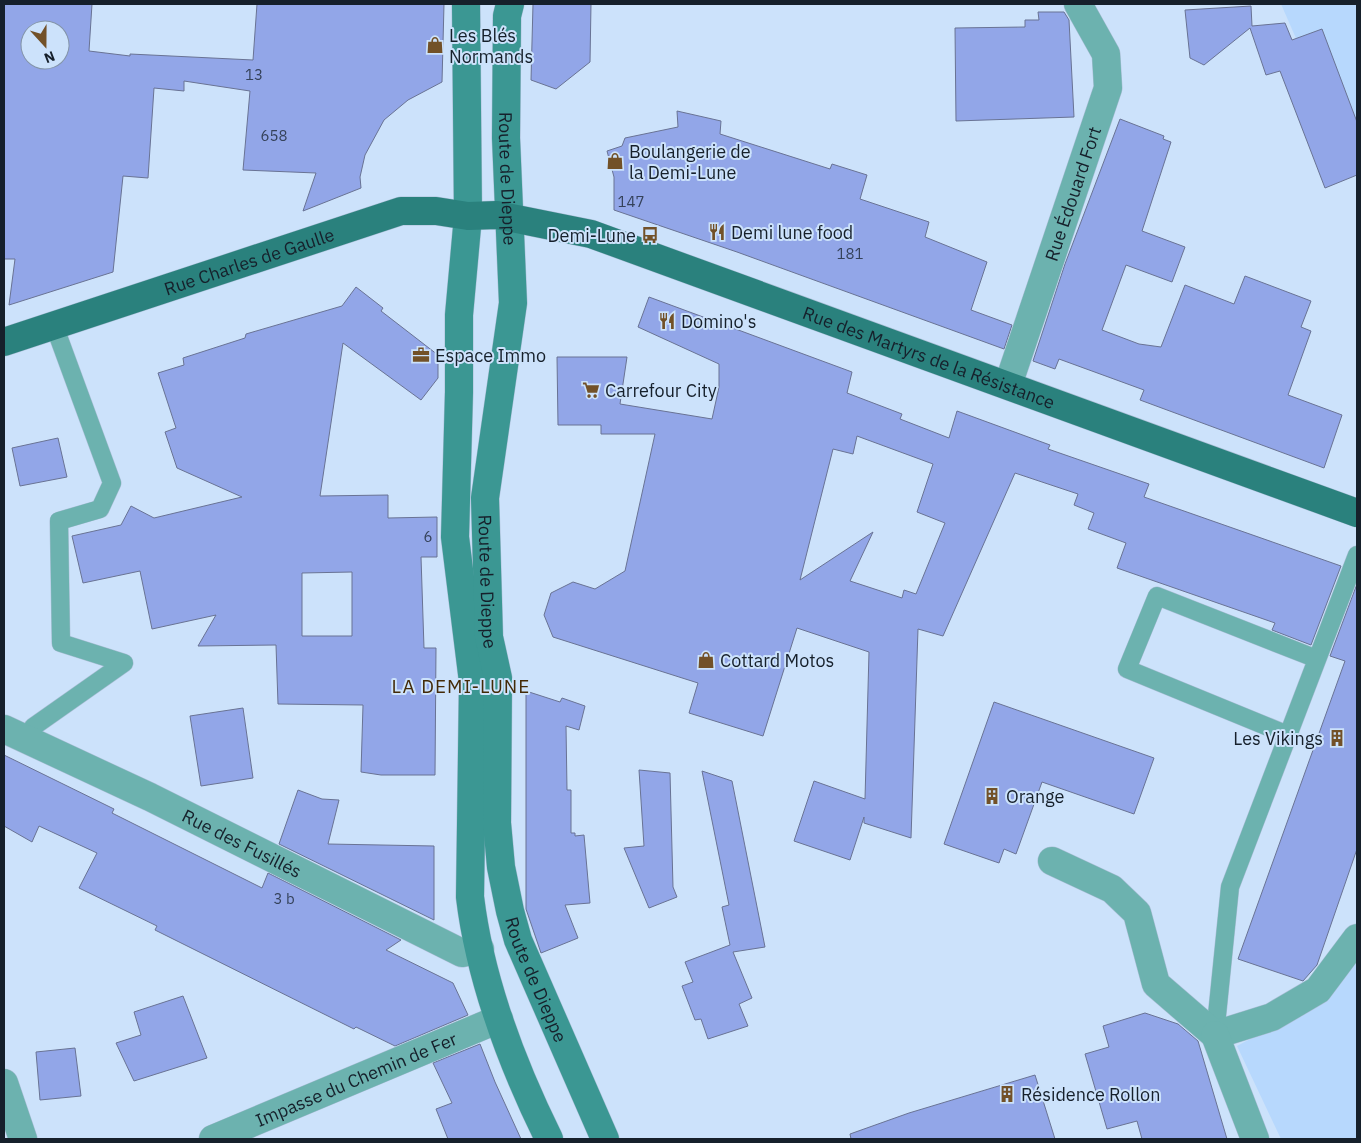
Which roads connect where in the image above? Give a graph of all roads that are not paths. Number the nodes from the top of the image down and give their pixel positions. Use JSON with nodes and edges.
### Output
{"nodes":[{"id":1,"x":466,"y":4,"type":"edge"},
{"id":2,"x":510,"y":4,"type":"edge"},
{"id":3,"x":1078,"y":4,"type":"edge"},
{"id":4,"x":468,"y":216,"type":"junction"},
{"id":5,"x":503,"y":216,"type":"junction"},
{"id":6,"x":54,"y":325,"type":"junction"},
{"id":7,"x":4,"y":342,"type":"edge"},
{"id":8,"x":1008,"y":386,"type":"junction"},
{"id":9,"x":1357,"y":513,"type":"edge"},
{"id":10,"x":1357,"y":555,"type":"edge"},
{"id":11,"x":1317,"y":659,"type":"junction"},
{"id":12,"x":4,"y":729,"type":"edge"},
{"id":13,"x":1288,"y":735,"type":"junction"},
{"id":14,"x":31,"y":742,"type":"junction"},
{"id":15,"x":1052,"y":861,"type":"dead end"},
{"id":16,"x":1357,"y":938,"type":"edge"},
{"id":17,"x":480,"y":949,"type":"junction"},
{"id":18,"x":500,"y":1019,"type":"junction"},
{"id":19,"x":1216,"y":1035,"type":"junction"},
{"id":20,"x":4,"y":1083,"type":"edge"},
{"id":21,"x":23,"y":1139,"type":"edge"},
{"id":22,"x":213,"y":1139,"type":"edge"},
{"id":23,"x":549,"y":1139,"type":"edge"},
{"id":24,"x":605,"y":1139,"type":"edge"},
{"id":25,"x":1255,"y":1139,"type":"edge"}],
"edges":[{"from":1,"to":4,"type":"main road","name":"Route de Dieppe"},
{"from":2,"to":5,"type":"main road","name":"Route de Dieppe"},
{"from":3,"to":8,"type":"street","name":"Rue Édouard Fort"},
{"from":4,"to":5,"type":"main road","name":"Rue Charles de Gaulle"},
{"from":4,"to":6,"type":"main road","name":"Rue Charles de Gaulle"},
{"from":4,"to":17,"type":"main road","name":"Route de Dieppe"},
{"from":5,"to":8,"type":"main road","name":"Rue des Martyrs de la Résistance"},
{"from":5,"to":24,"type":"main road","name":"Route de Dieppe"},
{"from":6,"to":7,"type":"main road","name":"Rue Charles de Gaulle"},
{"from":6,"to":14,"type":"lane"},
{"from":8,"to":9,"type":"main road","name":"Rue des Martyrs de la Résistance"},
{"from":10,"to":11,"type":"lane"},
{"from":11,"to":13,"type":"lane"},
{"from":11,"to":13,"type":"lane"},
{"from":12,"to":14,"type":"street","name":"Rue des Fusillés"},
{"from":13,"to":19,"type":"lane"},
{"from":14,"to":17,"type":"street","name":"Rue des Fusillés"},
{"from":15,"to":19,"type":"street"},
{"from":16,"to":19,"type":"street"},
{"from":17,"to":18,"type":"main road","name":"Route de Dieppe"},
{"from":18,"to":22,"type":"street","name":"Impasse du Chemin de Fer"},
{"from":18,"to":23,"type":"main road","name":"Route de Dieppe"},
{"from":19,"to":25,"type":"street"},
{"from":20,"to":21,"type":"street"}]}
